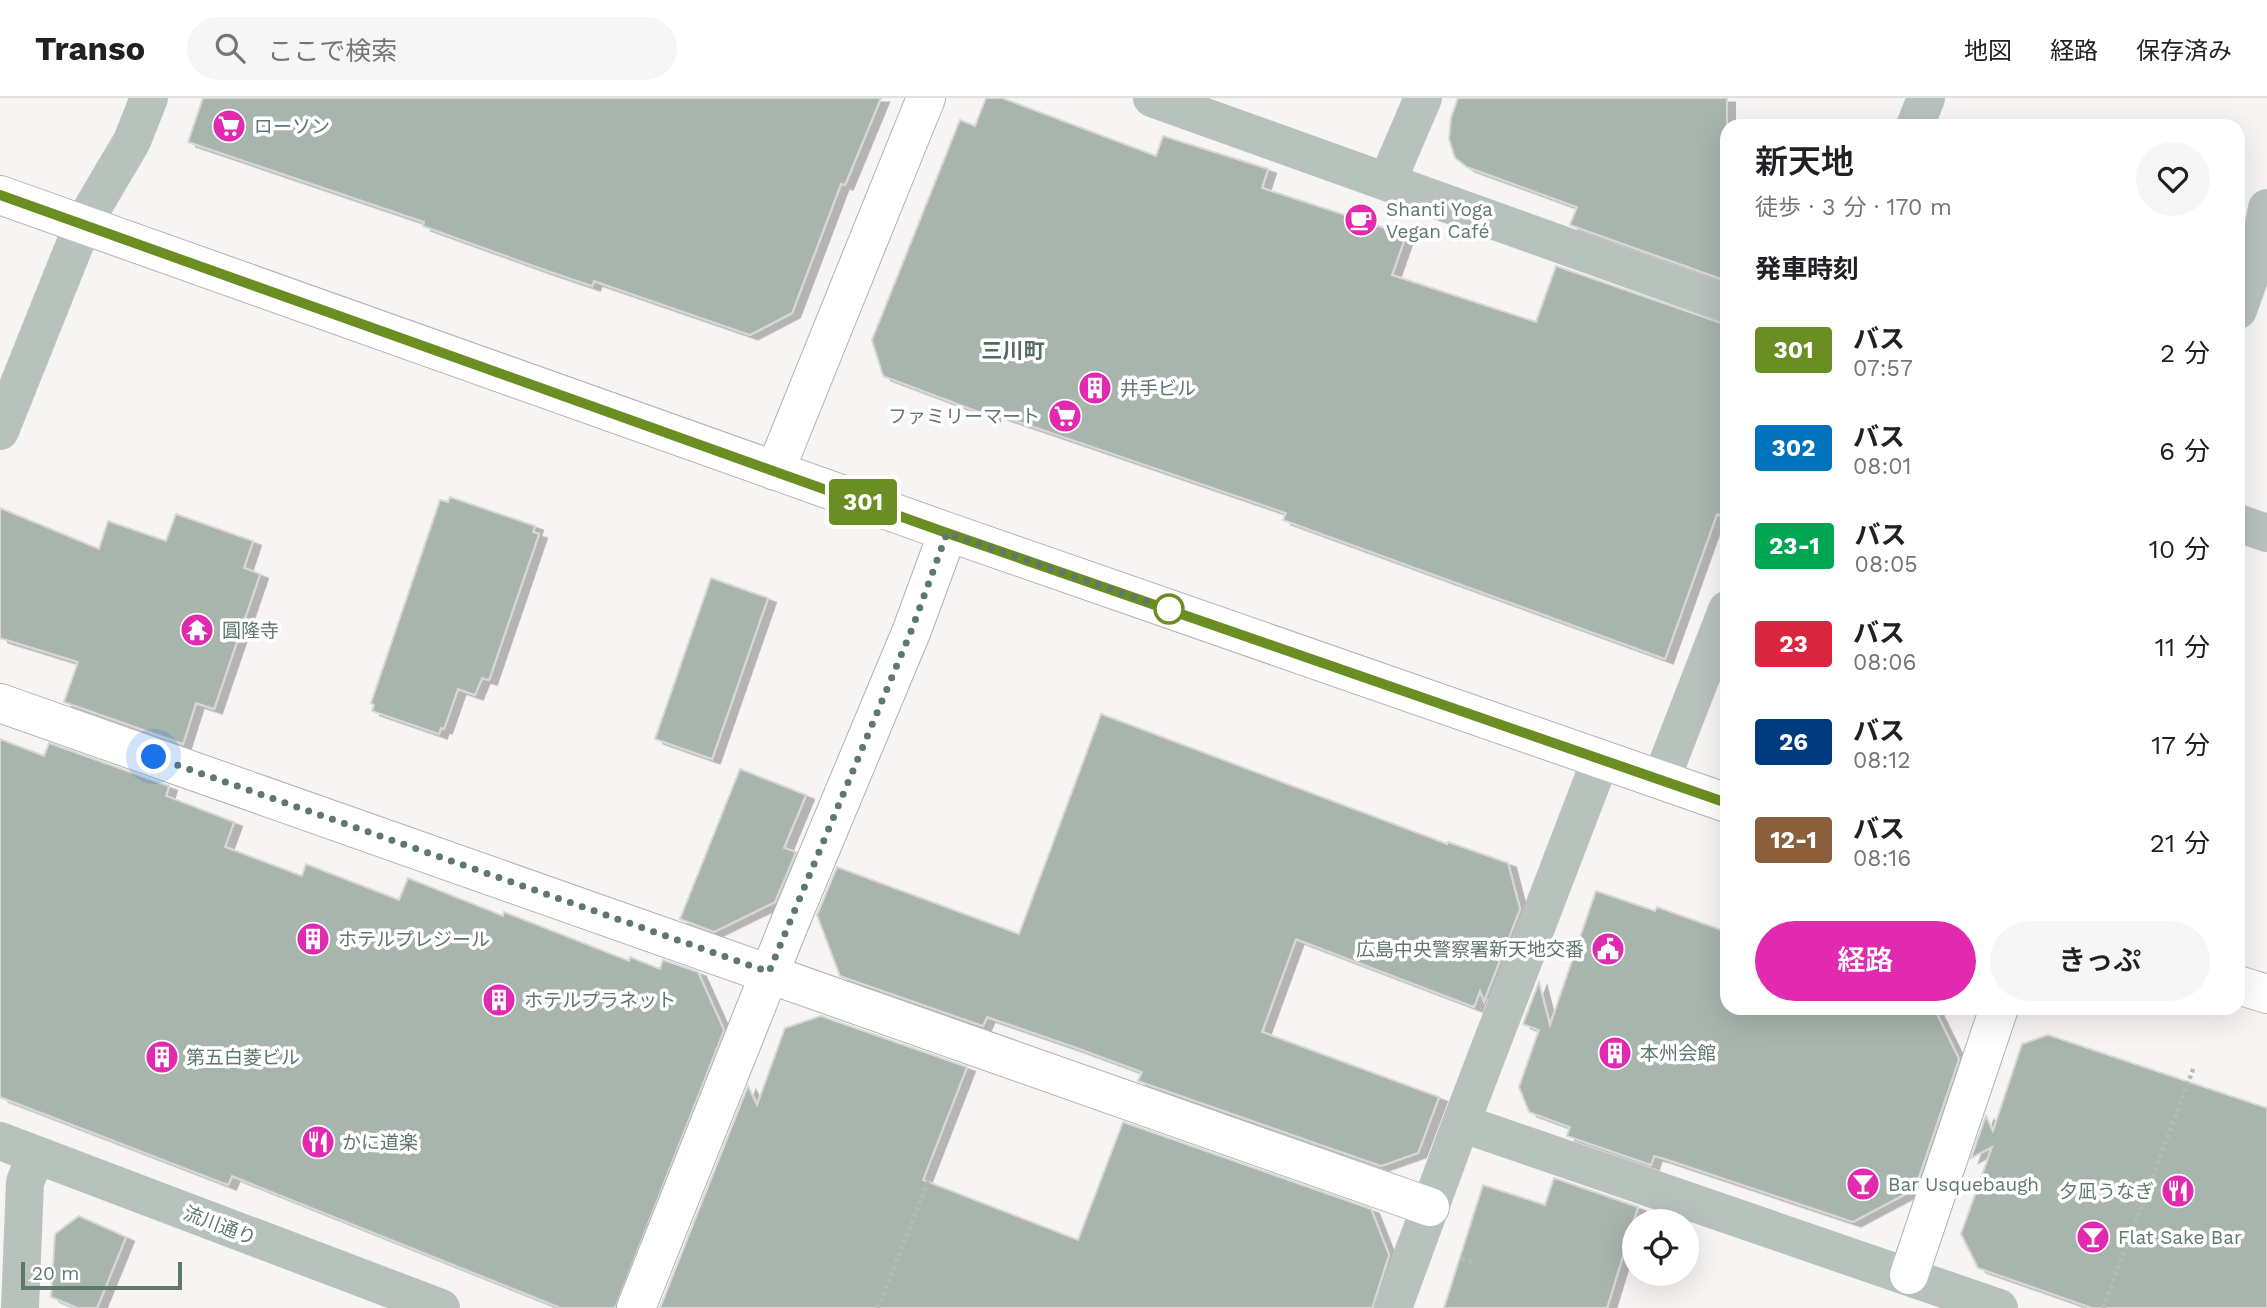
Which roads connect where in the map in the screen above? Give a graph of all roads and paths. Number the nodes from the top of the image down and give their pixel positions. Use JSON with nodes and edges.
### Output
{"nodes":[{"id":1,"x":149,"y":98,"type":"edge"},
{"id":2,"x":926,"y":98,"type":"edge"},
{"id":3,"x":1152,"y":98,"type":"edge"},
{"id":4,"x":1423,"y":98,"type":"edge"},
{"id":5,"x":1926,"y":98,"type":"edge"},
{"id":6,"x":1918,"y":119,"type":"edge"},
{"id":7,"x":1387,"y":181,"type":"junction"},
{"id":8,"x":0,"y":195,"type":"edge"},
{"id":9,"x":2267,"y":208,"type":"edge"},
{"id":10,"x":83,"y":224,"type":"junction"},
{"id":11,"x":2245,"y":290,"type":"edge"},
{"id":12,"x":1720,"y":301,"type":"edge"},
{"id":13,"x":0,"y":431,"type":"edge"},
{"id":14,"x":775,"y":471,"type":"junction"},
{"id":15,"x":2245,"y":525,"type":"edge"},
{"id":16,"x":947,"y":533,"type":"junction"},
{"id":17,"x":2267,"y":533,"type":"edge"},
{"id":18,"x":1720,"y":628,"type":"edge"},
{"id":19,"x":0,"y":704,"type":"edge"},
{"id":20,"x":1600,"y":761,"type":"junction"},
{"id":21,"x":1661,"y":780,"type":"junction"},
{"id":22,"x":1720,"y":801,"type":"edge"},
{"id":23,"x":769,"y":972,"type":"junction"},
{"id":24,"x":2245,"y":987,"type":"edge"},
{"id":25,"x":2267,"y":994,"type":"edge"},
{"id":26,"x":1997,"y":1015,"type":"edge"},
{"id":27,"x":981,"y":1046,"type":"junction"},
{"id":28,"x":2194,"y":1067,"type":"dead end"},
{"id":29,"x":1461,"y":1123,"type":"junction"},
{"id":30,"x":0,"y":1141,"type":"edge"},
{"id":31,"x":36,"y":1155,"type":"junction"},
{"id":32,"x":1430,"y":1207,"type":"junction"},
{"id":33,"x":1909,"y":1275,"type":"junction"},
{"id":34,"x":20,"y":1308,"type":"edge"},
{"id":35,"x":441,"y":1308,"type":"edge"},
{"id":36,"x":636,"y":1308,"type":"edge"},
{"id":37,"x":878,"y":1308,"type":"edge"},
{"id":38,"x":1393,"y":1308,"type":"edge"},
{"id":39,"x":1999,"y":1308,"type":"edge"},
{"id":40,"x":2103,"y":1308,"type":"edge"}],
"edges":[{"from":1,"to":10,"type":"street"},
{"from":2,"to":14,"type":"street"},
{"from":3,"to":7,"type":"street"},
{"from":4,"to":7,"type":"street"},
{"from":5,"to":6,"type":"street"},
{"from":7,"to":12,"type":"street"},
{"from":8,"to":10,"type":"street"},
{"from":9,"to":11,"type":"street"},
{"from":10,"to":13,"type":"street"},
{"from":10,"to":14,"type":"street"},
{"from":14,"to":16,"type":"street"},
{"from":15,"to":17,"type":"street"},
{"from":16,"to":20,"type":"street"},
{"from":16,"to":23,"type":"street"},
{"from":18,"to":21,"type":"street"},
{"from":19,"to":23,"type":"street"},
{"from":20,"to":21,"type":"street"},
{"from":20,"to":29,"type":"street"},
{"from":21,"to":22,"type":"street"},
{"from":23,"to":27,"type":"street"},
{"from":23,"to":36,"type":"street"},
{"from":24,"to":25,"type":"street"},
{"from":26,"to":33,"type":"street"},
{"from":27,"to":32,"type":"street"},
{"from":27,"to":37,"type":"path"},
{"from":28,"to":40,"type":"path"},
{"from":29,"to":32,"type":"street"},
{"from":29,"to":33,"type":"street"},
{"from":30,"to":31,"type":"street","name":"流川通り"},
{"from":31,"to":34,"type":"street"},
{"from":31,"to":35,"type":"street","name":"流川通り"},
{"from":32,"to":38,"type":"street"},
{"from":33,"to":39,"type":"street"}]}
